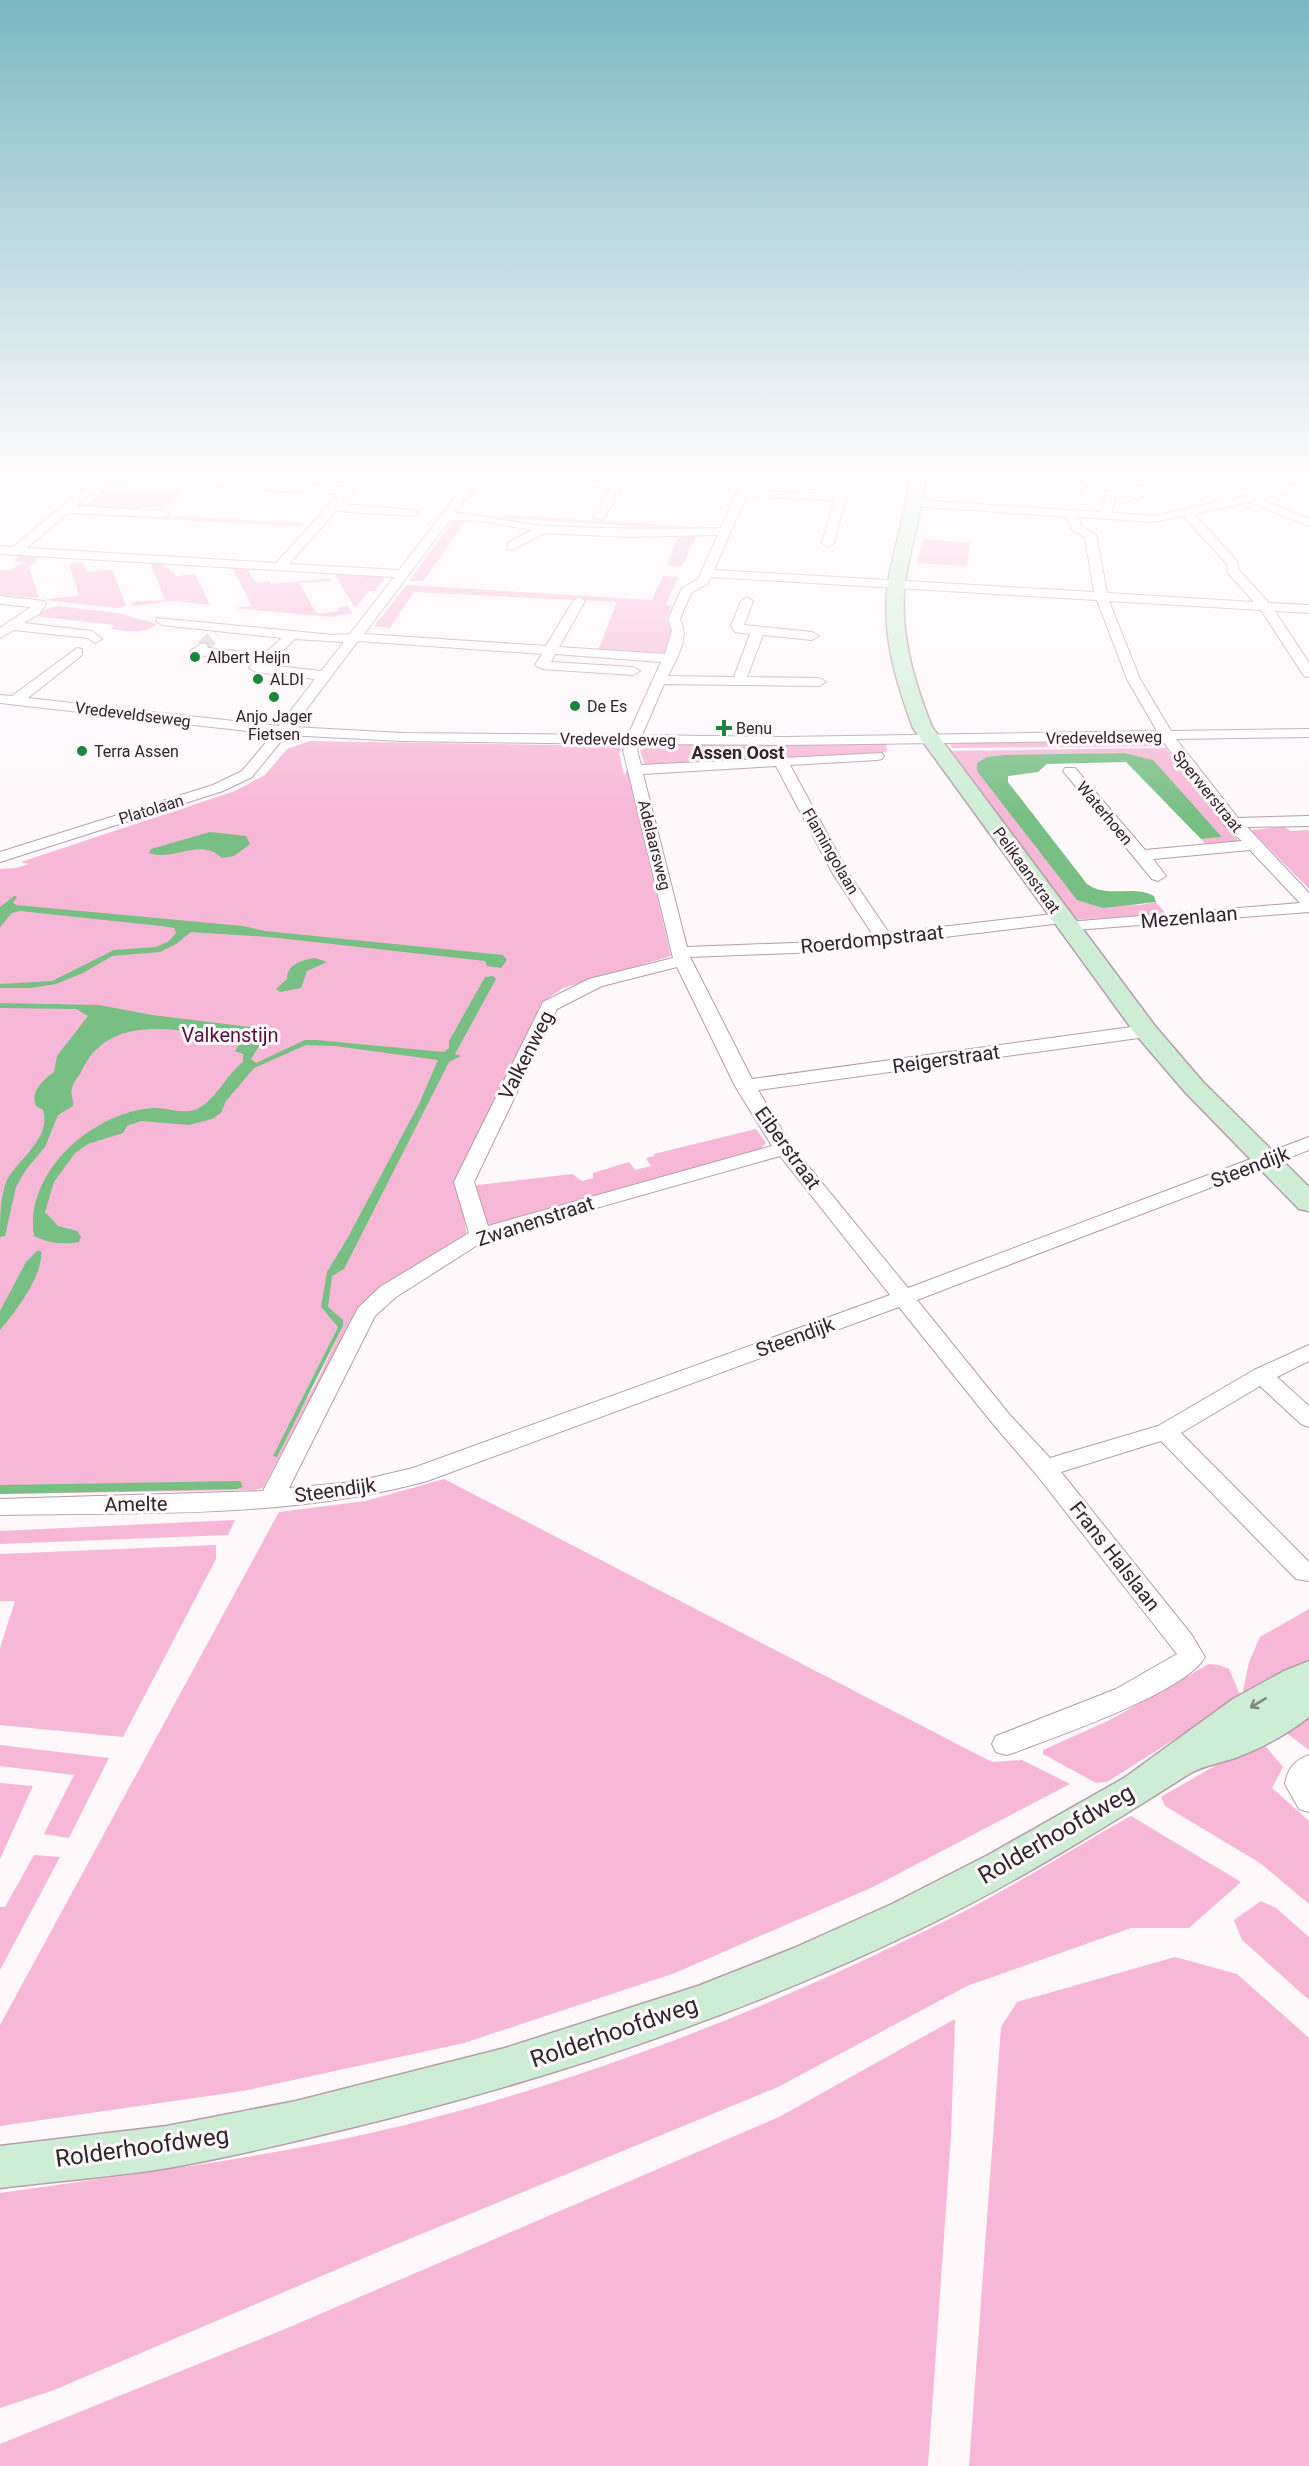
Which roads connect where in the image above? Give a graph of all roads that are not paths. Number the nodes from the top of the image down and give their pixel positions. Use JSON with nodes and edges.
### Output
{"nodes":[{"id":1,"x":392,"y":588,"type":"edge"},
{"id":2,"x":691,"y":588,"type":"edge"},
{"id":3,"x":897,"y":588,"type":"edge"},
{"id":4,"x":962,"y":588,"type":"edge"},
{"id":5,"x":1100,"y":588,"type":"edge"},
{"id":6,"x":1249,"y":588,"type":"edge"},
{"id":7,"x":1103,"y":597,"type":"junction"},
{"id":8,"x":0,"y":600,"type":"edge"},
{"id":9,"x":579,"y":601,"type":"dead end"},
{"id":10,"x":747,"y":601,"type":"dead end"},
{"id":11,"x":1265,"y":606,"type":"junction"},
{"id":12,"x":1309,"y":609,"type":"edge"},
{"id":13,"x":162,"y":621,"type":"dead end"},
{"id":14,"x":13,"y":626,"type":"junction"},
{"id":15,"x":757,"y":633,"type":"junction"},
{"id":16,"x":0,"y":634,"type":"edge"},
{"id":17,"x":292,"y":635,"type":"junction"},
{"id":18,"x":812,"y":636,"type":"dead end"},
{"id":19,"x":356,"y":637,"type":"junction"},
{"id":20,"x":95,"y":639,"type":"dead end"},
{"id":21,"x":202,"y":647,"type":"dead end"},
{"id":22,"x":549,"y":650,"type":"junction"},
{"id":23,"x":77,"y":652,"type":"dead end"},
{"id":24,"x":267,"y":658,"type":"junction"},
{"id":25,"x":668,"y":658,"type":"junction"},
{"id":26,"x":633,"y":671,"type":"dead end"},
{"id":27,"x":1309,"y":673,"type":"edge"},
{"id":28,"x":325,"y":676,"type":"junction"},
{"id":29,"x":659,"y":680,"type":"junction"},
{"id":30,"x":739,"y":681,"type":"junction"},
{"id":31,"x":819,"y":682,"type":"dead end"},
{"id":32,"x":0,"y":699,"type":"edge"},
{"id":33,"x":15,"y":701,"type":"junction"},
{"id":34,"x":283,"y":731,"type":"junction"},
{"id":35,"x":1309,"y":733,"type":"edge"},
{"id":36,"x":1166,"y":736,"type":"junction"},
{"id":37,"x":930,"y":739,"type":"junction"},
{"id":38,"x":633,"y":740,"type":"junction"},
{"id":39,"x":877,"y":756,"type":"dead end"},
{"id":40,"x":781,"y":762,"type":"junction"},
{"id":41,"x":635,"y":770,"type":"junction"},
{"id":42,"x":1070,"y":771,"type":"dead end"},
{"id":43,"x":1309,"y":821,"type":"edge"},
{"id":44,"x":1231,"y":823,"type":"junction"},
{"id":45,"x":1253,"y":845,"type":"junction"},
{"id":46,"x":1141,"y":855,"type":"junction"},
{"id":47,"x":0,"y":857,"type":"edge"},
{"id":48,"x":1158,"y":876,"type":"dead end"},
{"id":49,"x":1309,"y":905,"type":"edge"},
{"id":50,"x":1065,"y":922,"type":"junction"},
{"id":51,"x":884,"y":939,"type":"junction"},
{"id":52,"x":681,"y":956,"type":"junction"},
{"id":53,"x":1146,"y":1031,"type":"junction"},
{"id":54,"x":745,"y":1086,"type":"junction"},
{"id":55,"x":1309,"y":1143,"type":"edge"},
{"id":56,"x":784,"y":1149,"type":"junction"},
{"id":57,"x":1266,"y":1161,"type":"junction"},
{"id":58,"x":1309,"y":1203,"type":"edge"},
{"id":59,"x":480,"y":1235,"type":"junction"},
{"id":60,"x":905,"y":1297,"type":"junction"},
{"id":61,"x":1309,"y":1352,"type":"edge"},
{"id":62,"x":1262,"y":1375,"type":"junction"},
{"id":63,"x":1309,"y":1419,"type":"edge"},
{"id":64,"x":1166,"y":1432,"type":"junction"},
{"id":65,"x":1045,"y":1468,"type":"junction"},
{"id":66,"x":272,"y":1499,"type":"junction"},
{"id":67,"x":0,"y":1507,"type":"edge"},
{"id":68,"x":1305,"y":1573,"type":"dead end"},
{"id":69,"x":1309,"y":1675,"type":"edge"},
{"id":70,"x":1309,"y":1696,"type":"edge"},
{"id":71,"x":1006,"y":1744,"type":"dead end"},
{"id":72,"x":1179,"y":1761,"type":"junction"},
{"id":73,"x":1309,"y":1766,"type":"edge"},
{"id":74,"x":1309,"y":1801,"type":"edge"},
{"id":75,"x":0,"y":2167,"type":"edge"}],
"edges":[{"from":1,"to":19,"type":"street","name":"Platolaan"},
{"from":2,"to":25,"type":"street"},
{"from":3,"to":37,"type":"street","name":"Pelikaanstraat"},
{"from":4,"to":7,"type":"street"},
{"from":5,"to":7,"type":"street","name":"Sperwerstraat"},
{"from":6,"to":11,"type":"street"},
{"from":7,"to":11,"type":"street"},
{"from":7,"to":36,"type":"street","name":"Sperwerstraat"},
{"from":8,"to":14,"type":"street"},
{"from":9,"to":22,"type":"street"},
{"from":10,"to":15,"type":"street"},
{"from":11,"to":12,"type":"street"},
{"from":11,"to":27,"type":"street"},
{"from":13,"to":17,"type":"street"},
{"from":14,"to":16,"type":"street"},
{"from":14,"to":20,"type":"street"},
{"from":15,"to":18,"type":"street"},
{"from":15,"to":30,"type":"street"},
{"from":17,"to":19,"type":"street"},
{"from":17,"to":24,"type":"street"},
{"from":19,"to":22,"type":"street"},
{"from":19,"to":28,"type":"street","name":"Platolaan"},
{"from":21,"to":24,"type":"street"},
{"from":22,"to":25,"type":"street"},
{"from":22,"to":26,"type":"street"},
{"from":23,"to":33,"type":"street"},
{"from":24,"to":28,"type":"street"},
{"from":25,"to":29,"type":"street"},
{"from":28,"to":34,"type":"street","name":"Platolaan"},
{"from":29,"to":30,"type":"street"},
{"from":29,"to":38,"type":"street"},
{"from":30,"to":31,"type":"street"},
{"from":32,"to":33,"type":"street","name":"Vredeveldseweg"},
{"from":33,"to":34,"type":"street","name":"Vredeveldseweg"},
{"from":34,"to":38,"type":"street","name":"Vredeveldseweg"},
{"from":34,"to":47,"type":"street","name":"Platolaan"},
{"from":35,"to":36,"type":"street","name":"Vredeveldseweg"},
{"from":36,"to":37,"type":"street","name":"Vredeveldseweg"},
{"from":36,"to":44,"type":"street","name":"Sperwerstraat"},
{"from":37,"to":38,"type":"street","name":"Vredeveldseweg"},
{"from":37,"to":50,"type":"street","name":"Pelikaanstraat"},
{"from":38,"to":41,"type":"street","name":"Adelaarsweg"},
{"from":39,"to":40,"type":"street","name":"Vredeveldseweg"},
{"from":40,"to":41,"type":"street","name":"Vredeveldseweg"},
{"from":40,"to":51,"type":"street","name":"Flamingolaan"},
{"from":41,"to":52,"type":"street","name":"Adelaarsweg"},
{"from":42,"to":46,"type":"street","name":"Waterhoen"},
{"from":43,"to":44,"type":"street"},
{"from":44,"to":45,"type":"street","name":"Sperwerstraat"},
{"from":45,"to":46,"type":"street","name":"Waterhoen"},
{"from":45,"to":49,"type":"street","name":"Sperwerstraat"},
{"from":46,"to":48,"type":"street","name":"Waterhoen"},
{"from":49,"to":50,"type":"street","name":"Mezenlaan"},
{"from":50,"to":51,"type":"street","name":"Roerdompstraat"},
{"from":50,"to":53,"type":"street","name":"Pelikaanstraat"},
{"from":51,"to":52,"type":"street","name":"Roerdompstraat"},
{"from":52,"to":54,"type":"street","name":"Eiberstraat"},
{"from":52,"to":59,"type":"street","name":"Valkenweg"},
{"from":53,"to":54,"type":"street","name":"Reigerstraat"},
{"from":53,"to":57,"type":"street","name":"Pelikaanstraat"},
{"from":54,"to":56,"type":"street","name":"Eiberstraat"},
{"from":55,"to":57,"type":"street","name":"Steendijk"},
{"from":56,"to":59,"type":"street","name":"Zwanenstraat"},
{"from":56,"to":60,"type":"street","name":"Eiberstraat"},
{"from":57,"to":58,"type":"street","name":"Pelikaanstraat"},
{"from":57,"to":60,"type":"street","name":"Steendijk"},
{"from":59,"to":66,"type":"street","name":"Zwanenstraat"},
{"from":60,"to":65,"type":"street","name":"Frans Halslaan"},
{"from":60,"to":66,"type":"street","name":"Steendijk"},
{"from":61,"to":62,"type":"street"},
{"from":62,"to":63,"type":"street"},
{"from":62,"to":64,"type":"street"},
{"from":64,"to":65,"type":"street"},
{"from":64,"to":68,"type":"street"},
{"from":65,"to":71,"type":"street","name":"Frans Halslaan"},
{"from":66,"to":67,"type":"street","name":"Amelte"},
{"from":69,"to":72,"type":"street","name":"Rolderhoofdweg","one_way":true},
{"from":70,"to":72,"type":"street","name":"Rolderhoofdweg"},
{"from":72,"to":75,"type":"street","name":"Rolderhoofdweg"},
{"from":73,"to":74,"type":"street"}]}
